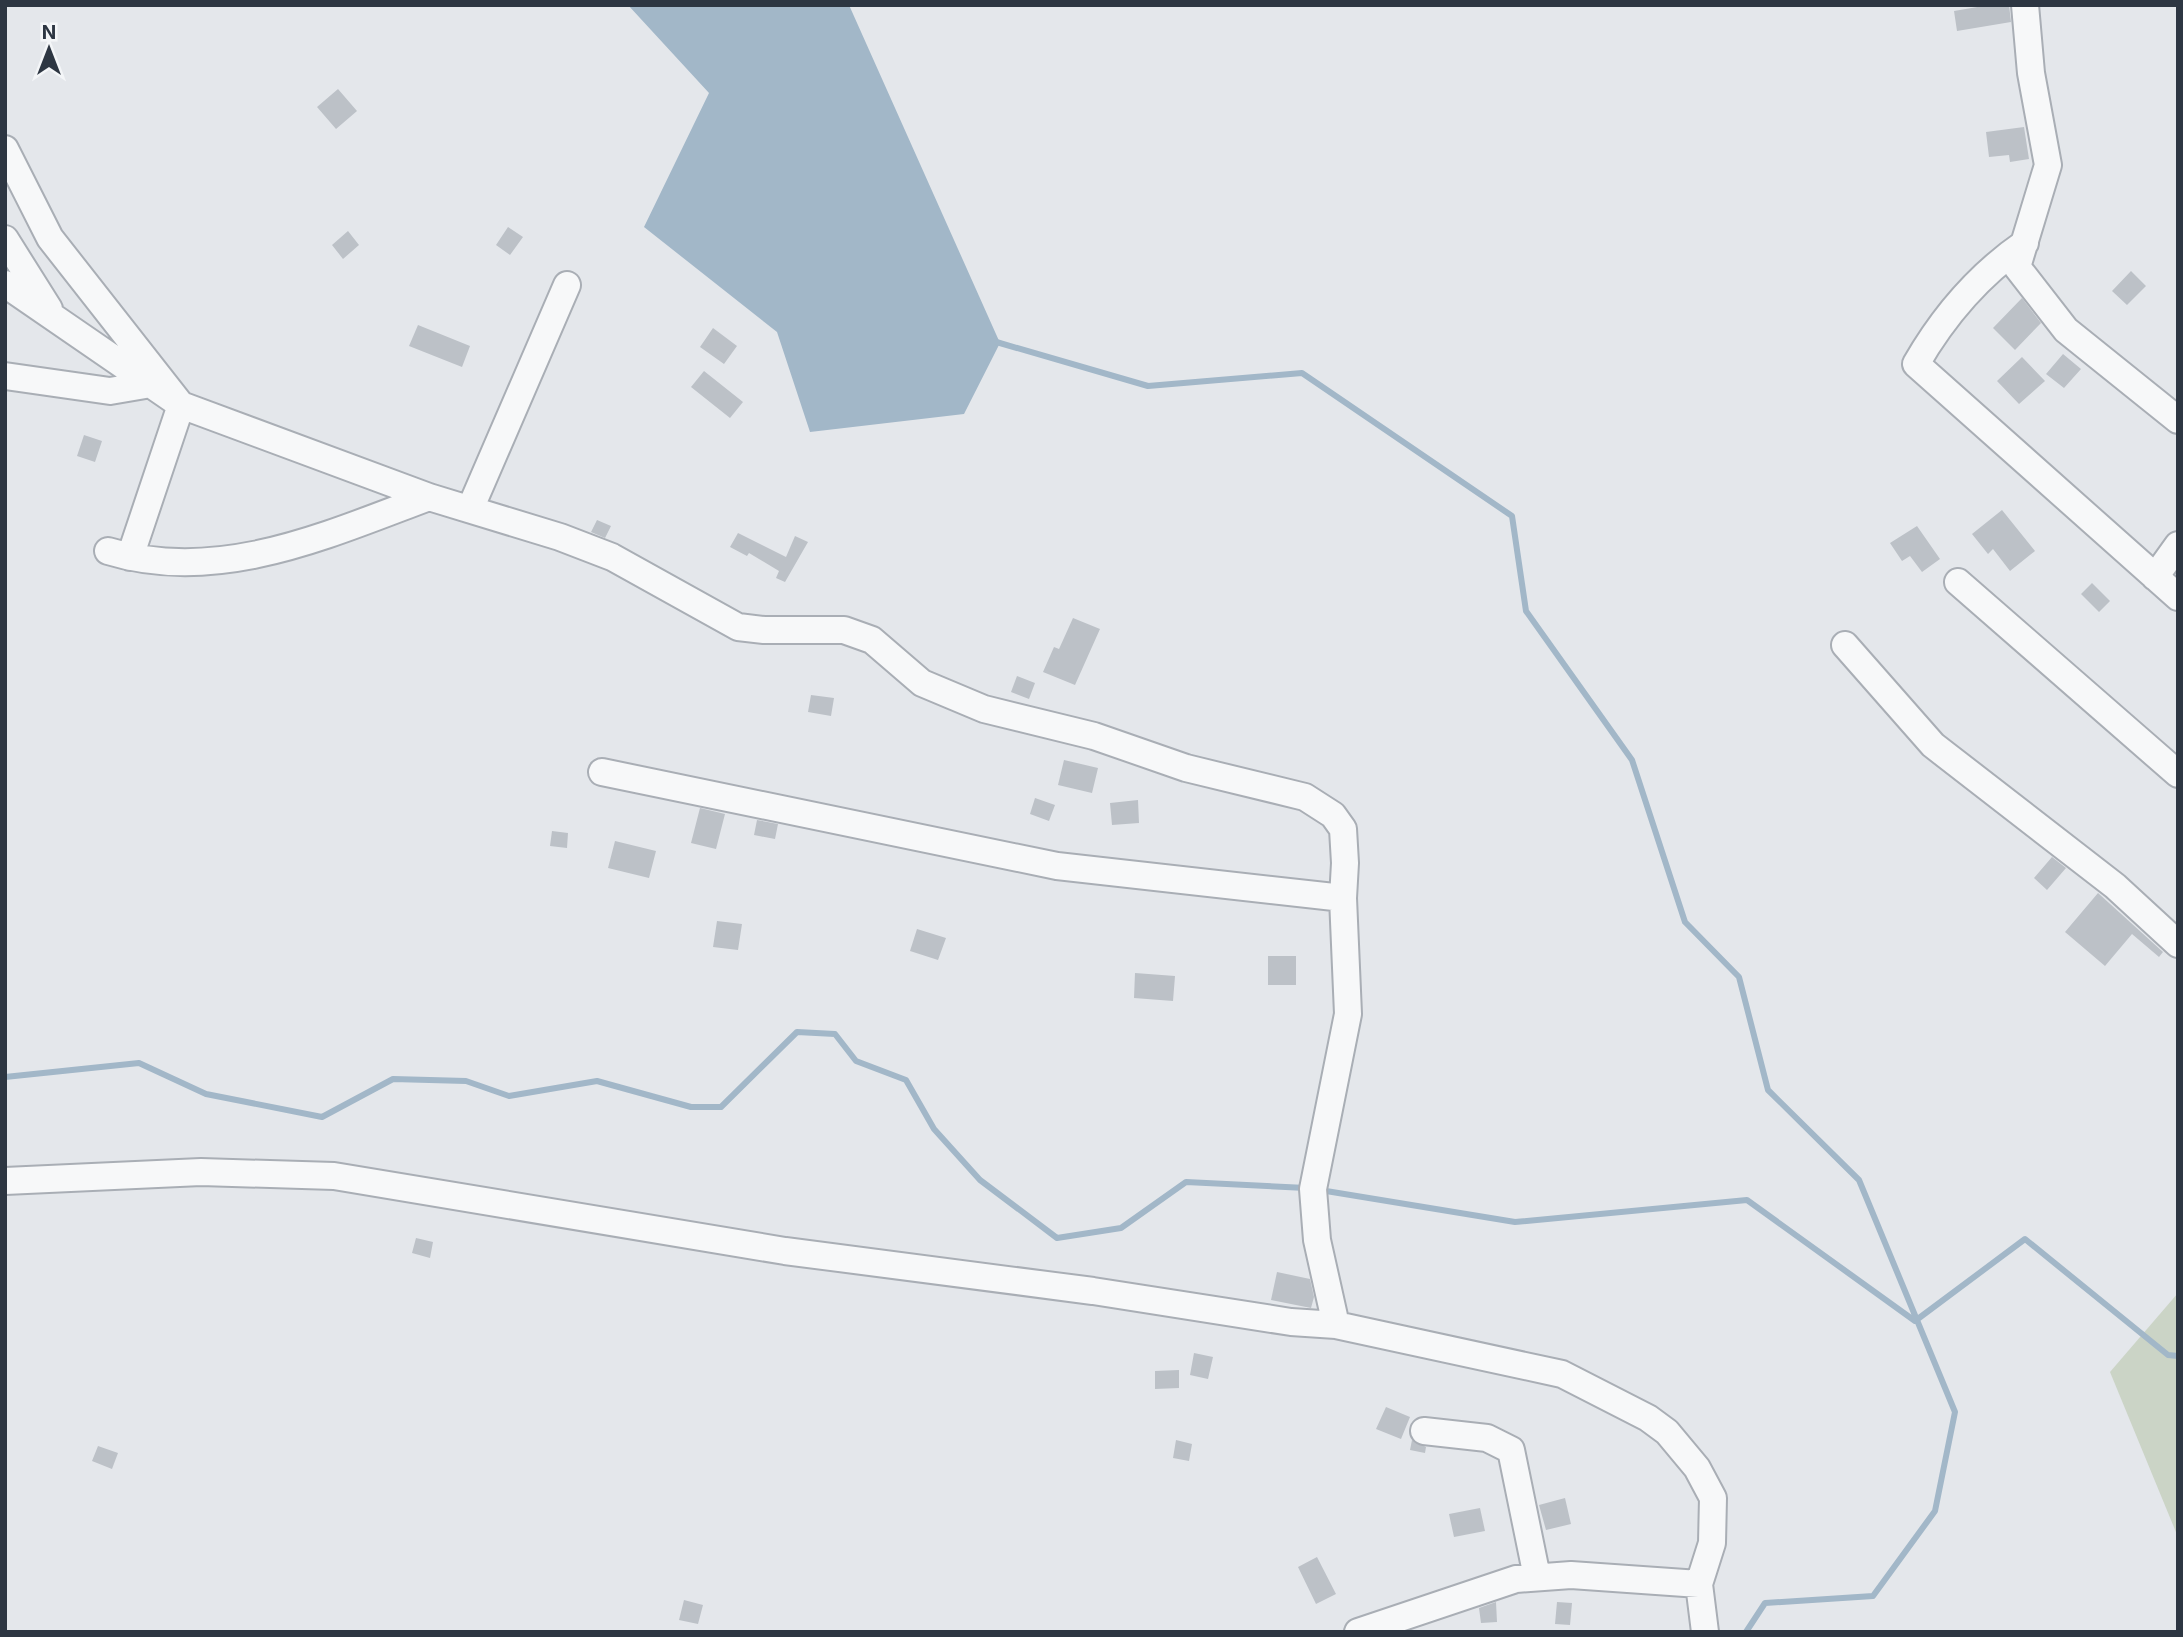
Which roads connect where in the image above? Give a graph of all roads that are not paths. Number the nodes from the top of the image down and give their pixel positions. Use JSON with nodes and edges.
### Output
{"nodes":[{"id":1,"x":2025,"y":5,"type":"edge"},
{"id":2,"x":5,"y":149,"type":"edge"},
{"id":3,"x":5,"y":239,"type":"edge"},
{"id":4,"x":2025,"y":243,"type":"junction"},
{"id":5,"x":5,"y":284,"type":"edge"},
{"id":6,"x":567,"y":285,"type":"dead end"},
{"id":7,"x":55,"y":319,"type":"junction"},
{"id":8,"x":5,"y":376,"type":"edge"},
{"id":9,"x":150,"y":384,"type":"junction"},
{"id":10,"x":181,"y":405,"type":"junction"},
{"id":11,"x":2178,"y":420,"type":"edge"},
{"id":12,"x":429,"y":497,"type":"junction"},
{"id":13,"x":471,"y":508,"type":"junction"},
{"id":14,"x":2178,"y":545,"type":"edge"},
{"id":15,"x":2155,"y":577,"type":"junction"},
{"id":16,"x":1958,"y":582,"type":"dead end"},
{"id":17,"x":2178,"y":597,"type":"edge"},
{"id":18,"x":1845,"y":645,"type":"dead end"},
{"id":19,"x":602,"y":772,"type":"dead end"},
{"id":20,"x":2178,"y":774,"type":"edge"},
{"id":21,"x":1343,"y":898,"type":"junction"},
{"id":22,"x":2178,"y":944,"type":"edge"},
{"id":23,"x":5,"y":1181,"type":"edge"},
{"id":24,"x":1336,"y":1325,"type":"junction"},
{"id":25,"x":1424,"y":1431,"type":"dead end"},
{"id":26,"x":1537,"y":1577,"type":"junction"},
{"id":27,"x":1699,"y":1584,"type":"junction"},
{"id":28,"x":1358,"y":1632,"type":"edge"},
{"id":29,"x":1705,"y":1632,"type":"edge"}],
"edges":[{"from":1,"to":4,"type":"street"},
{"from":2,"to":10,"type":"street"},
{"from":3,"to":7,"type":"street"},
{"from":4,"to":11,"type":"street"},
{"from":4,"to":15,"type":"street"},
{"from":5,"to":7,"type":"street"},
{"from":6,"to":13,"type":"street"},
{"from":7,"to":9,"type":"street"},
{"from":8,"to":9,"type":"street"},
{"from":9,"to":10,"type":"street"},
{"from":10,"to":12,"type":"street"},
{"from":10,"to":12,"type":"street"},
{"from":12,"to":13,"type":"street"},
{"from":13,"to":21,"type":"street"},
{"from":14,"to":15,"type":"street"},
{"from":15,"to":17,"type":"street"},
{"from":16,"to":20,"type":"street"},
{"from":18,"to":22,"type":"street"},
{"from":19,"to":21,"type":"street"},
{"from":21,"to":24,"type":"street"},
{"from":23,"to":24,"type":"street"},
{"from":24,"to":27,"type":"street"},
{"from":25,"to":26,"type":"street"},
{"from":26,"to":27,"type":"street"},
{"from":26,"to":28,"type":"street"},
{"from":27,"to":29,"type":"street"}]}
